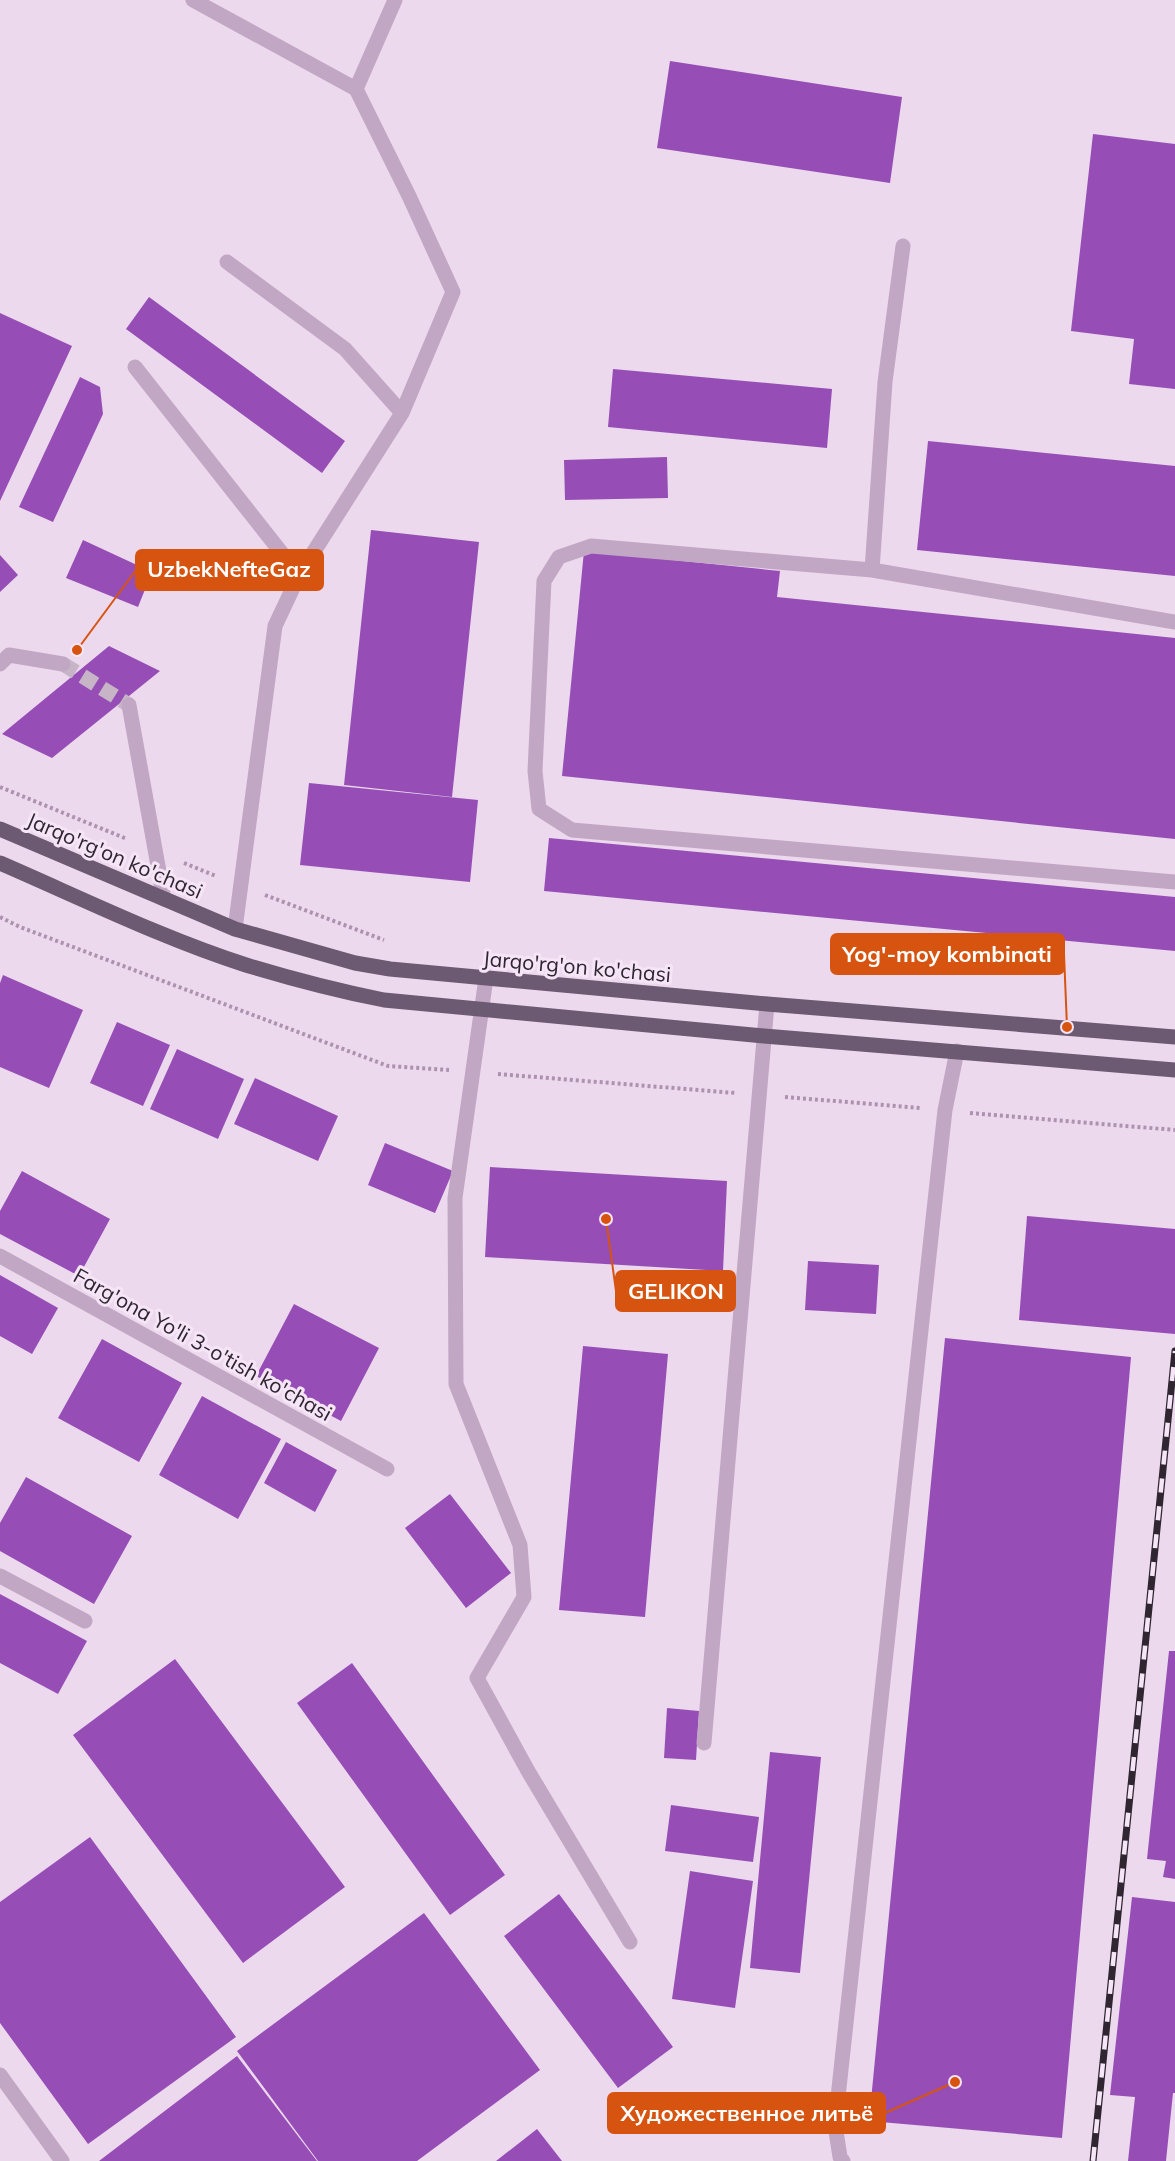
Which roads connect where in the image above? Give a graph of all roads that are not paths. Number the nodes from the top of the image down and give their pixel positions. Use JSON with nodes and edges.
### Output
{"nodes":[{"id":1,"x":193,"y":0,"type":"edge"},
{"id":2,"x":396,"y":0,"type":"edge"},
{"id":3,"x":356,"y":89,"type":"junction"},
{"id":4,"x":903,"y":246,"type":"dead end"},
{"id":5,"x":227,"y":262,"type":"dead end"},
{"id":6,"x":135,"y":367,"type":"dead end"},
{"id":7,"x":402,"y":413,"type":"junction"},
{"id":8,"x":872,"y":570,"type":"junction"},
{"id":9,"x":299,"y":575,"type":"junction"},
{"id":10,"x":1175,"y":622,"type":"edge"},
{"id":11,"x":0,"y":664,"type":"edge"},
{"id":12,"x":63,"y":664,"type":"tunnel mouth"},
{"id":13,"x":129,"y":705,"type":"dead end"},
{"id":14,"x":0,"y":829,"type":"edge"},
{"id":15,"x":0,"y":863,"type":"edge"},
{"id":16,"x":1175,"y":882,"type":"edge"},
{"id":17,"x":164,"y":899,"type":"junction"},
{"id":18,"x":235,"y":929,"type":"junction"},
{"id":19,"x":486,"y":978,"type":"junction"},
{"id":20,"x":767,"y":1004,"type":"junction"},
{"id":21,"x":482,"y":1009,"type":"junction"},
{"id":22,"x":764,"y":1036,"type":"junction"},
{"id":23,"x":1175,"y":1037,"type":"edge"},
{"id":24,"x":957,"y":1052,"type":"junction"},
{"id":25,"x":1175,"y":1070,"type":"edge"},
{"id":26,"x":0,"y":1256,"type":"edge"},
{"id":27,"x":387,"y":1469,"type":"dead end"},
{"id":28,"x":0,"y":1576,"type":"edge"},
{"id":29,"x":85,"y":1621,"type":"dead end"},
{"id":30,"x":704,"y":1743,"type":"dead end"},
{"id":31,"x":630,"y":1942,"type":"dead end"},
{"id":32,"x":0,"y":2075,"type":"edge"},
{"id":33,"x":62,"y":2161,"type":"edge"},
{"id":34,"x":843,"y":2161,"type":"edge"}],
"edges":[{"from":1,"to":3,"type":"street"},
{"from":2,"to":3,"type":"street"},
{"from":3,"to":7,"type":"street"},
{"from":4,"to":8,"type":"street"},
{"from":5,"to":7,"type":"street"},
{"from":6,"to":9,"type":"street"},
{"from":7,"to":9,"type":"street"},
{"from":8,"to":10,"type":"street"},
{"from":8,"to":16,"type":"street"},
{"from":9,"to":18,"type":"street"},
{"from":11,"to":12,"type":"street"},
{"from":13,"to":17,"type":"street"},
{"from":14,"to":17,"type":"main road","name":"Jarqo'rg'on ko'chasi"},
{"from":15,"to":21,"type":"main road"},
{"from":17,"to":18,"type":"main road","name":"Jarqo'rg'on ko'chasi"},
{"from":18,"to":19,"type":"main road","name":"Jarqo'rg'on ko'chasi"},
{"from":19,"to":20,"type":"main road","name":"Jarqo'rg'on ko'chasi"},
{"from":19,"to":21,"type":"street"},
{"from":20,"to":22,"type":"street"},
{"from":20,"to":23,"type":"main road","name":"Jarqo'rg'on ko'chasi"},
{"from":21,"to":22,"type":"main road"},
{"from":21,"to":31,"type":"street"},
{"from":22,"to":24,"type":"main road"},
{"from":22,"to":30,"type":"street"},
{"from":24,"to":25,"type":"main road"},
{"from":24,"to":34,"type":"street"},
{"from":26,"to":27,"type":"street","name":"Farg'ona Yo'li 3-o'tish ko'chasi"},
{"from":28,"to":29,"type":"street"},
{"from":32,"to":33,"type":"street"}]}
